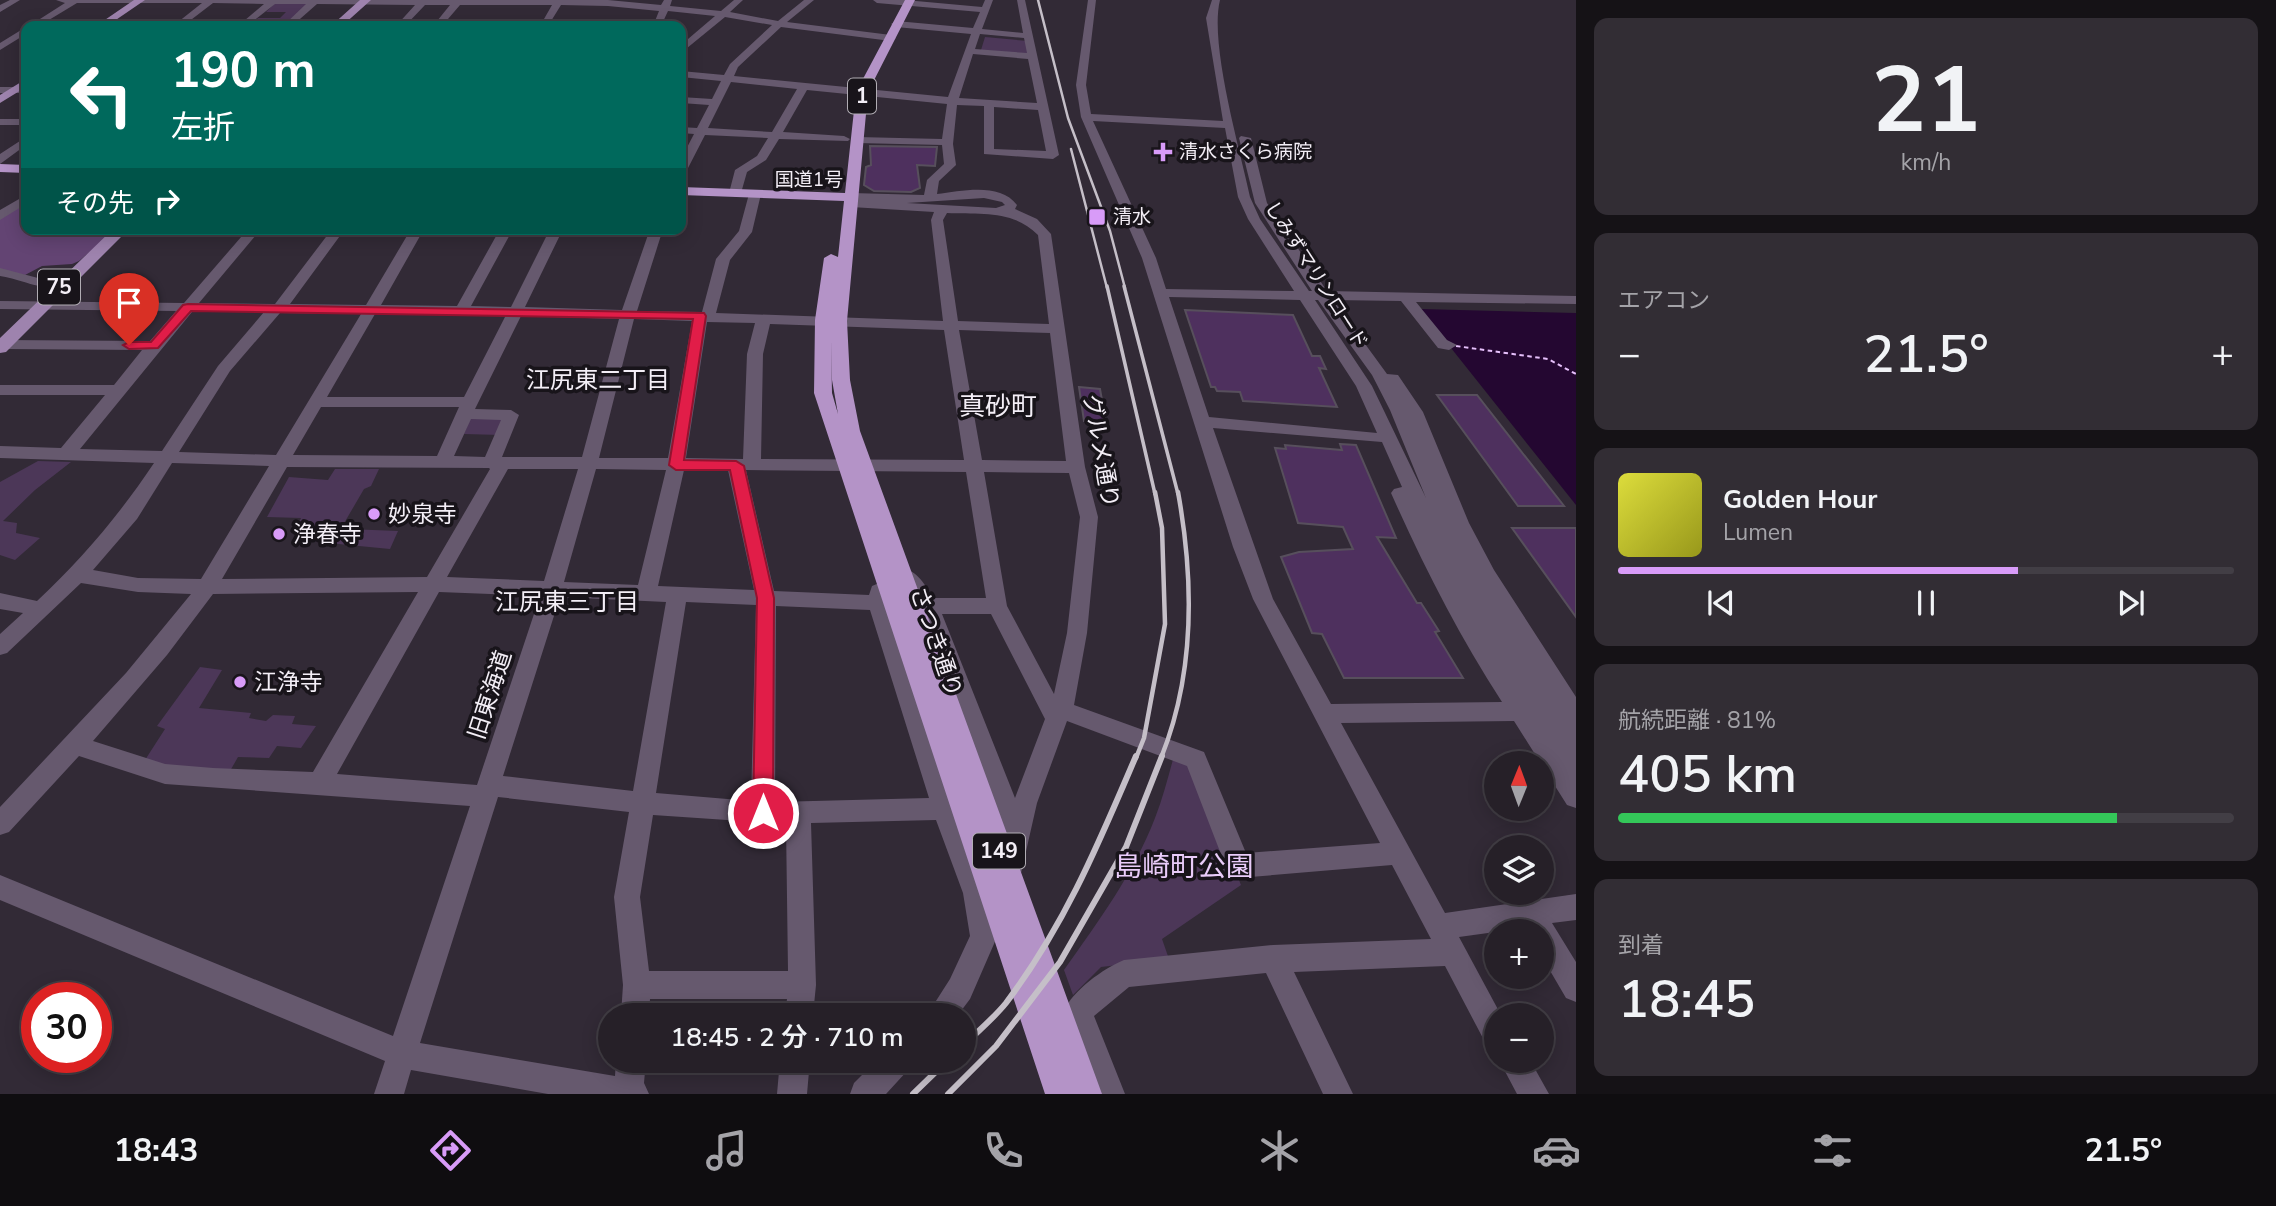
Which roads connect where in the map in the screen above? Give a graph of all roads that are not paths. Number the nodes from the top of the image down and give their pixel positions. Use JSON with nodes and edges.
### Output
{"nodes":[{"id":1,"x":16,"y":0,"type":"edge"},
{"id":2,"x":60,"y":0,"type":"edge"},
{"id":3,"x":75,"y":0,"type":"edge"},
{"id":4,"x":140,"y":0,"type":"edge"},
{"id":5,"x":146,"y":0,"type":"edge"},
{"id":6,"x":212,"y":0,"type":"edge"},
{"id":7,"x":273,"y":0,"type":"edge"},
{"id":8,"x":702,"y":0,"type":"edge"},
{"id":9,"x":739,"y":0,"type":"edge"},
{"id":10,"x":810,"y":0,"type":"edge"},
{"id":11,"x":877,"y":0,"type":"edge"},
{"id":12,"x":1021,"y":0,"type":"edge"},
{"id":13,"x":1092,"y":0,"type":"edge"},
{"id":14,"x":1216,"y":0,"type":"edge"},
{"id":15,"x":1225,"y":0,"type":"edge"},
{"id":16,"x":315,"y":1,"type":"edge"},
{"id":17,"x":366,"y":1,"type":"edge"},
{"id":18,"x":423,"y":1,"type":"edge"},
{"id":19,"x":458,"y":1,"type":"edge"},
{"id":20,"x":508,"y":1,"type":"edge"},
{"id":21,"x":559,"y":1,"type":"edge"},
{"id":22,"x":904,"y":1,"type":"edge"},
{"id":23,"x":666,"y":4,"type":"edge"},
{"id":24,"x":987,"y":5,"type":"edge"},
{"id":25,"x":0,"y":9,"type":"edge"},
{"id":26,"x":692,"y":11,"type":"junction"},
{"id":27,"x":723,"y":14,"type":"junction"},
{"id":28,"x":41,"y":21,"type":"edge"},
{"id":29,"x":108,"y":21,"type":"edge"},
{"id":30,"x":115,"y":21,"type":"edge"},
{"id":31,"x":184,"y":21,"type":"edge"},
{"id":32,"x":248,"y":21,"type":"edge"},
{"id":33,"x":293,"y":21,"type":"edge"},
{"id":34,"x":342,"y":21,"type":"edge"},
{"id":35,"x":405,"y":21,"type":"edge"},
{"id":36,"x":441,"y":21,"type":"edge"},
{"id":37,"x":547,"y":21,"type":"edge"},
{"id":38,"x":659,"y":21,"type":"edge"},
{"id":39,"x":778,"y":23,"type":"junction"},
{"id":40,"x":897,"y":24,"type":"junction"},
{"id":41,"x":977,"y":32,"type":"junction"},
{"id":42,"x":21,"y":33,"type":"edge"},
{"id":43,"x":1029,"y":36,"type":"junction"},
{"id":44,"x":885,"y":37,"type":"junction"},
{"id":45,"x":686,"y":40,"type":"edge"},
{"id":46,"x":692,"y":40,"type":"junction"},
{"id":47,"x":686,"y":45,"type":"edge"},
{"id":48,"x":0,"y":48,"type":"edge"},
{"id":49,"x":13,"y":49,"type":"dead end"},
{"id":50,"x":969,"y":51,"type":"junction"},
{"id":51,"x":1034,"y":57,"type":"junction"},
{"id":52,"x":686,"y":74,"type":"edge"},
{"id":53,"x":727,"y":77,"type":"junction"},
{"id":54,"x":804,"y":86,"type":"junction"},
{"id":55,"x":857,"y":91,"type":"junction"},
{"id":56,"x":686,"y":100,"type":"edge"},
{"id":57,"x":952,"y":101,"type":"junction"},
{"id":58,"x":714,"y":102,"type":"junction"},
{"id":59,"x":989,"y":104,"type":"junction"},
{"id":60,"x":1044,"y":107,"type":"junction"},
{"id":61,"x":1086,"y":117,"type":"junction"},
{"id":62,"x":0,"y":122,"type":"edge"},
{"id":63,"x":21,"y":122,"type":"edge"},
{"id":64,"x":1230,"y":125,"type":"junction"},
{"id":65,"x":686,"y":130,"type":"edge"},
{"id":66,"x":701,"y":131,"type":"junction"},
{"id":67,"x":774,"y":137,"type":"junction"},
{"id":68,"x":945,"y":142,"type":"junction"},
{"id":69,"x":848,"y":143,"type":"junction"},
{"id":70,"x":21,"y":145,"type":"edge"},
{"id":71,"x":686,"y":160,"type":"edge"},
{"id":72,"x":0,"y":164,"type":"edge"},
{"id":73,"x":21,"y":166,"type":"edge"},
{"id":74,"x":686,"y":193,"type":"edge"},
{"id":75,"x":686,"y":193,"type":"edge"},
{"id":76,"x":735,"y":193,"type":"junction"},
{"id":77,"x":755,"y":196,"type":"junction"},
{"id":78,"x":844,"y":197,"type":"junction"},
{"id":79,"x":21,"y":202,"type":"edge"},
{"id":80,"x":936,"y":204,"type":"junction"},
{"id":81,"x":0,"y":216,"type":"edge"},
{"id":82,"x":116,"y":235,"type":"edge"},
{"id":83,"x":250,"y":235,"type":"edge"},
{"id":84,"x":334,"y":235,"type":"edge"},
{"id":85,"x":414,"y":235,"type":"edge"},
{"id":86,"x":504,"y":235,"type":"edge"},
{"id":87,"x":554,"y":235,"type":"edge"},
{"id":88,"x":655,"y":235,"type":"edge"},
{"id":89,"x":0,"y":272,"type":"edge"},
{"id":90,"x":64,"y":283,"type":"junction"},
{"id":91,"x":1160,"y":293,"type":"junction"},
{"id":92,"x":1304,"y":296,"type":"junction"},
{"id":93,"x":1323,"y":296,"type":"junction"},
{"id":94,"x":1405,"y":297,"type":"junction"},
{"id":95,"x":1576,"y":300,"type":"edge"},
{"id":96,"x":0,"y":305,"type":"edge"},
{"id":97,"x":41,"y":305,"type":"junction"},
{"id":98,"x":188,"y":307,"type":"junction"},
{"id":99,"x":277,"y":308,"type":"junction"},
{"id":100,"x":370,"y":310,"type":"junction"},
{"id":101,"x":462,"y":310,"type":"junction"},
{"id":102,"x":517,"y":311,"type":"junction"},
{"id":103,"x":628,"y":314,"type":"junction"},
{"id":104,"x":704,"y":316,"type":"junction"},
{"id":105,"x":764,"y":318,"type":"junction"},
{"id":106,"x":831,"y":321,"type":"junction"},
{"id":107,"x":951,"y":326,"type":"junction"},
{"id":108,"x":1056,"y":329,"type":"junction"},
{"id":109,"x":1344,"y":340,"type":"junction"},
{"id":110,"x":1449,"y":345,"type":"dead end"},
{"id":111,"x":2,"y":346,"type":"edge"},
{"id":112,"x":154,"y":346,"type":"junction"},
{"id":113,"x":0,"y":390,"type":"edge"},
{"id":114,"x":119,"y":390,"type":"junction"},
{"id":115,"x":316,"y":402,"type":"junction"},
{"id":116,"x":467,"y":408,"type":"junction"},
{"id":117,"x":1202,"y":422,"type":"junction"},
{"id":118,"x":1383,"y":438,"type":"junction"},
{"id":119,"x":0,"y":452,"type":"edge"},
{"id":120,"x":66,"y":454,"type":"junction"},
{"id":121,"x":167,"y":457,"type":"junction"},
{"id":122,"x":283,"y":461,"type":"junction"},
{"id":123,"x":443,"y":462,"type":"junction"},
{"id":124,"x":496,"y":463,"type":"junction"},
{"id":125,"x":589,"y":463,"type":"junction"},
{"id":126,"x":676,"y":465,"type":"junction"},
{"id":127,"x":744,"y":466,"type":"junction"},
{"id":128,"x":855,"y":466,"type":"junction"},
{"id":129,"x":1076,"y":467,"type":"junction"},
{"id":130,"x":976,"y":468,"type":"junction"},
{"id":131,"x":890,"y":566,"type":"junction"},
{"id":132,"x":77,"y":575,"type":"junction"},
{"id":133,"x":432,"y":584,"type":"junction"},
{"id":134,"x":208,"y":587,"type":"junction"},
{"id":135,"x":551,"y":589,"type":"junction"},
{"id":136,"x":646,"y":593,"type":"junction"},
{"id":137,"x":677,"y":595,"type":"junction"},
{"id":138,"x":766,"y":598,"type":"junction"},
{"id":139,"x":0,"y":601,"type":"edge"},
{"id":140,"x":903,"y":605,"type":"junction"},
{"id":141,"x":997,"y":606,"type":"junction"},
{"id":142,"x":40,"y":610,"type":"junction"},
{"id":143,"x":0,"y":647,"type":"edge"},
{"id":144,"x":1520,"y":711,"type":"junction"},
{"id":145,"x":1575,"y":713,"type":"edge"},
{"id":146,"x":1059,"y":714,"type":"junction"},
{"id":147,"x":1325,"y":714,"type":"junction"},
{"id":148,"x":1576,"y":740,"type":"edge"},
{"id":149,"x":75,"y":745,"type":"junction"},
{"id":150,"x":1576,"y":770,"type":"edge"},
{"id":151,"x":319,"y":783,"type":"junction"},
{"id":152,"x":488,"y":791,"type":"junction"},
{"id":153,"x":1576,"y":797,"type":"edge"},
{"id":154,"x":642,"y":803,"type":"junction"},
{"id":155,"x":944,"y":809,"type":"junction"},
{"id":156,"x":763,"y":813,"type":"junction"},
{"id":157,"x":799,"y":813,"type":"junction"},
{"id":158,"x":0,"y":824,"type":"edge"},
{"id":159,"x":1016,"y":833,"type":"junction"},
{"id":160,"x":1400,"y":853,"type":"junction"},
{"id":161,"x":0,"y":887,"type":"edge"},
{"id":162,"x":1576,"y":907,"type":"edge"},
{"id":163,"x":1552,"y":919,"type":"edge"},
{"id":164,"x":983,"y":934,"type":"junction"},
{"id":165,"x":1484,"y":934,"type":"edge"},
{"id":166,"x":1446,"y":940,"type":"junction"},
{"id":167,"x":1554,"y":952,"type":"edge"},
{"id":168,"x":1273,"y":959,"type":"junction"},
{"id":169,"x":637,"y":985,"type":"junction"},
{"id":170,"x":802,"y":985,"type":"junction"},
{"id":171,"x":1576,"y":988,"type":"edge"},
{"id":172,"x":636,"y":1003,"type":"edge"},
{"id":173,"x":800,"y":1003,"type":"edge"},
{"id":174,"x":950,"y":1003,"type":"edge"},
{"id":175,"x":1484,"y":1011,"type":"edge"},
{"id":176,"x":402,"y":1054,"type":"junction"},
{"id":177,"x":631,"y":1073,"type":"edge"},
{"id":178,"x":794,"y":1073,"type":"edge"},
{"id":179,"x":885,"y":1073,"type":"edge"},
{"id":180,"x":1521,"y":1073,"type":"edge"},
{"id":181,"x":389,"y":1094,"type":"edge"},
{"id":182,"x":630,"y":1094,"type":"edge"},
{"id":183,"x":792,"y":1094,"type":"edge"},
{"id":184,"x":865,"y":1094,"type":"edge"},
{"id":185,"x":1060,"y":1094,"type":"edge"},
{"id":186,"x":1086,"y":1094,"type":"edge"},
{"id":187,"x":1110,"y":1094,"type":"edge"},
{"id":188,"x":1338,"y":1094,"type":"edge"},
{"id":189,"x":1534,"y":1094,"type":"edge"}],
"edges":[{"from":1,"to":25,"type":"street"},
{"from":2,"to":3,"type":"street"},
{"from":3,"to":4,"type":"street"},
{"from":3,"to":28,"type":"street"},
{"from":4,"to":5,"type":"street"},
{"from":4,"to":29,"type":"main road"},
{"from":5,"to":6,"type":"street"},
{"from":5,"to":30,"type":"main road"},
{"from":6,"to":7,"type":"street"},
{"from":6,"to":31,"type":"street"},
{"from":7,"to":16,"type":"street"},
{"from":7,"to":32,"type":"street"},
{"from":8,"to":26,"type":"street"},
{"from":9,"to":27,"type":"street"},
{"from":10,"to":39,"type":"street"},
{"from":11,"to":22,"type":"street"},
{"from":12,"to":43,"type":"street"},
{"from":13,"to":61,"type":"street"},
{"from":14,"to":64,"type":"street","name":"しみずマリンロード"},
{"from":15,"to":93,"type":"street","name":"しみずマリンロード"},
{"from":16,"to":17,"type":"street"},
{"from":16,"to":33,"type":"street"},
{"from":17,"to":18,"type":"street"},
{"from":17,"to":34,"type":"main road"},
{"from":18,"to":19,"type":"street"},
{"from":18,"to":35,"type":"street"},
{"from":19,"to":20,"type":"street"},
{"from":19,"to":36,"type":"street"},
{"from":20,"to":21,"type":"street"},
{"from":21,"to":23,"type":"street"},
{"from":21,"to":37,"type":"street"},
{"from":22,"to":24,"type":"street"},
{"from":22,"to":40,"type":"highway","name":"国道1号","number":"1"},
{"from":22,"to":44,"type":"highway","name":"国道1号","number":"1"},
{"from":23,"to":26,"type":"street"},
{"from":23,"to":38,"type":"street"},
{"from":24,"to":41,"type":"street"},
{"from":26,"to":27,"type":"street"},
{"from":27,"to":39,"type":"street"},
{"from":27,"to":46,"type":"street"},
{"from":39,"to":44,"type":"street"},
{"from":39,"to":53,"type":"street"},
{"from":40,"to":41,"type":"street"},
{"from":40,"to":44,"type":"highway","name":"国道1号","number":"1"},
{"from":41,"to":43,"type":"street"},
{"from":41,"to":50,"type":"street"},
{"from":42,"to":48,"type":"street"},
{"from":43,"to":51,"type":"street"},
{"from":44,"to":55,"type":"highway","name":"国道1号","number":"1"},
{"from":45,"to":46,"type":"street"},
{"from":46,"to":47,"type":"street"},
{"from":48,"to":49,"type":"street"},
{"from":50,"to":51,"type":"street"},
{"from":50,"to":57,"type":"street"},
{"from":51,"to":60,"type":"street"},
{"from":52,"to":53,"type":"street"},
{"from":53,"to":54,"type":"street"},
{"from":53,"to":58,"type":"street"},
{"from":54,"to":55,"type":"street"},
{"from":54,"to":67,"type":"street"},
{"from":55,"to":57,"type":"street"},
{"from":55,"to":69,"type":"highway","name":"国道1号","number":"1"},
{"from":56,"to":58,"type":"street"},
{"from":57,"to":59,"type":"street"},
{"from":57,"to":68,"type":"street"},
{"from":58,"to":66,"type":"street"},
{"from":59,"to":60,"type":"street"},
{"from":59,"to":60,"type":"street"},
{"from":61,"to":64,"type":"street"},
{"from":61,"to":91,"type":"street"},
{"from":62,"to":63,"type":"street"},
{"from":64,"to":92,"type":"street","name":"しみずマリンロード"},
{"from":65,"to":66,"type":"street"},
{"from":66,"to":67,"type":"street"},
{"from":66,"to":71,"type":"street"},
{"from":67,"to":69,"type":"street"},
{"from":67,"to":76,"type":"street"},
{"from":68,"to":69,"type":"street"},
{"from":68,"to":80,"type":"street"},
{"from":69,"to":78,"type":"highway","name":"国道1号","number":"1"},
{"from":70,"to":72,"type":"street"},
{"from":72,"to":73,"type":"highway"},
{"from":74,"to":76,"type":"highway","name":"国道1号"},
{"from":75,"to":77,"type":"highway","name":"国道1号"},
{"from":76,"to":77,"type":"highway","name":"国道1号"},
{"from":77,"to":78,"type":"highway","name":"国道1号"},
{"from":77,"to":104,"type":"street"},
{"from":78,"to":80,"type":"street"},
{"from":78,"to":106,"type":"highway","name":"さつき通り"},
{"from":79,"to":81,"type":"street"},
{"from":80,"to":107,"type":"street"},
{"from":80,"to":108,"type":"street","name":"グルメ通り"},
{"from":82,"to":90,"type":"main road","number":"75"},
{"from":83,"to":98,"type":"street"},
{"from":84,"to":99,"type":"street"},
{"from":85,"to":100,"type":"street"},
{"from":86,"to":101,"type":"street"},
{"from":87,"to":102,"type":"street"},
{"from":88,"to":103,"type":"street","name":"旧東海道"},
{"from":89,"to":90,"type":"street"},
{"from":90,"to":97,"type":"main road","number":"75"},
{"from":91,"to":92,"type":"street"},
{"from":91,"to":117,"type":"street"},
{"from":92,"to":93,"type":"street"},
{"from":92,"to":109,"type":"street","name":"しみずマリンロード"},
{"from":93,"to":94,"type":"street"},
{"from":93,"to":109,"type":"street","name":"しみずマリンロード"},
{"from":94,"to":95,"type":"street"},
{"from":94,"to":110,"type":"street"},
{"from":96,"to":97,"type":"street"},
{"from":97,"to":98,"type":"street"},
{"from":97,"to":111,"type":"main road","number":"75"},
{"from":98,"to":99,"type":"street"},
{"from":98,"to":112,"type":"street"},
{"from":99,"to":100,"type":"street"},
{"from":99,"to":121,"type":"street"},
{"from":100,"to":101,"type":"street"},
{"from":100,"to":115,"type":"street"},
{"from":101,"to":102,"type":"street"},
{"from":102,"to":103,"type":"street"},
{"from":102,"to":116,"type":"street"},
{"from":103,"to":104,"type":"street"},
{"from":103,"to":125,"type":"street","name":"旧東海道"},
{"from":104,"to":105,"type":"street"},
{"from":104,"to":126,"type":"street"},
{"from":105,"to":106,"type":"street"},
{"from":105,"to":127,"type":"street"},
{"from":106,"to":107,"type":"street"},
{"from":106,"to":128,"type":"highway","name":"さつき通り"},
{"from":107,"to":108,"type":"street"},
{"from":107,"to":130,"type":"street"},
{"from":108,"to":129,"type":"street","name":"グルメ通り"},
{"from":109,"to":118,"type":"street"},
{"from":109,"to":145,"type":"street"},
{"from":109,"to":148,"type":"street","name":"しみずマリンロード"},
{"from":111,"to":112,"type":"street"},
{"from":112,"to":114,"type":"street"},
{"from":113,"to":114,"type":"street"},
{"from":114,"to":120,"type":"street"},
{"from":115,"to":116,"type":"street"},
{"from":115,"to":122,"type":"street"},
{"from":116,"to":123,"type":"street"},
{"from":116,"to":124,"type":"street"},
{"from":117,"to":118,"type":"street"},
{"from":117,"to":147,"type":"street"},
{"from":118,"to":144,"type":"street"},
{"from":118,"to":150,"type":"street"},
{"from":119,"to":120,"type":"street"},
{"from":120,"to":121,"type":"street"},
{"from":121,"to":122,"type":"street"},
{"from":121,"to":132,"type":"street"},
{"from":122,"to":123,"type":"street"},
{"from":122,"to":134,"type":"street"},
{"from":123,"to":124,"type":"street"},
{"from":124,"to":125,"type":"street"},
{"from":124,"to":133,"type":"street"},
{"from":125,"to":126,"type":"street"},
{"from":125,"to":135,"type":"street","name":"旧東海道"},
{"from":126,"to":127,"type":"street"},
{"from":126,"to":136,"type":"street"},
{"from":127,"to":128,"type":"street"},
{"from":127,"to":138,"type":"street"},
{"from":128,"to":130,"type":"street"},
{"from":128,"to":131,"type":"highway","name":"さつき通り"},
{"from":129,"to":130,"type":"street"},
{"from":129,"to":146,"type":"street","name":"グルメ通り"},
{"from":130,"to":141,"type":"street"},
{"from":131,"to":140,"type":"street"},
{"from":131,"to":140,"type":"street"},
{"from":132,"to":134,"type":"street"},
{"from":132,"to":142,"type":"street"},
{"from":133,"to":134,"type":"street"},
{"from":133,"to":135,"type":"street"},
{"from":133,"to":151,"type":"street"},
{"from":134,"to":149,"type":"street"},
{"from":135,"to":136,"type":"street"},
{"from":135,"to":152,"type":"street","name":"旧東海道"},
{"from":136,"to":137,"type":"street"},
{"from":137,"to":138,"type":"street"},
{"from":137,"to":154,"type":"street"},
{"from":138,"to":140,"type":"street"},
{"from":138,"to":156,"type":"street"},
{"from":139,"to":142,"type":"street"},
{"from":140,"to":141,"type":"street"},
{"from":140,"to":155,"type":"street"},
{"from":140,"to":159,"type":"street"},
{"from":140,"to":185,"type":"highway","name":"さつき通り","number":"149"},
{"from":140,"to":186,"type":"highway","name":"さつき通り","number":"149"},
{"from":141,"to":146,"type":"street"},
{"from":142,"to":143,"type":"street"},
{"from":144,"to":145,"type":"street"},
{"from":144,"to":147,"type":"street"},
{"from":144,"to":153,"type":"street"},
{"from":146,"to":159,"type":"street","name":"グルメ通り"},
{"from":146,"to":160,"type":"street"},
{"from":147,"to":160,"type":"street"},
{"from":149,"to":151,"type":"street"},
{"from":149,"to":158,"type":"street"},
{"from":151,"to":152,"type":"street"},
{"from":152,"to":154,"type":"street"},
{"from":152,"to":176,"type":"street","name":"旧東海道"},
{"from":154,"to":156,"type":"street"},
{"from":154,"to":169,"type":"street"},
{"from":155,"to":157,"type":"street"},
{"from":155,"to":164,"type":"street"},
{"from":156,"to":157,"type":"street"},
{"from":157,"to":170,"type":"street"},
{"from":159,"to":164,"type":"street","name":"グルメ通り"},
{"from":160,"to":166,"type":"street"},
{"from":161,"to":176,"type":"street"},
{"from":162,"to":163,"type":"street"},
{"from":164,"to":174,"type":"street","name":"グルメ通り"},
{"from":165,"to":166,"type":"street"},
{"from":166,"to":168,"type":"street"},
{"from":166,"to":175,"type":"street"},
{"from":167,"to":171,"type":"street"},
{"from":168,"to":187,"type":"street"},
{"from":168,"to":188,"type":"street"},
{"from":169,"to":170,"type":"street"},
{"from":169,"to":172,"type":"street"},
{"from":170,"to":173,"type":"street"},
{"from":176,"to":181,"type":"street"},
{"from":176,"to":182,"type":"street"},
{"from":177,"to":182,"type":"street"},
{"from":178,"to":183,"type":"street"},
{"from":179,"to":184,"type":"street"},
{"from":180,"to":189,"type":"street"}]}
